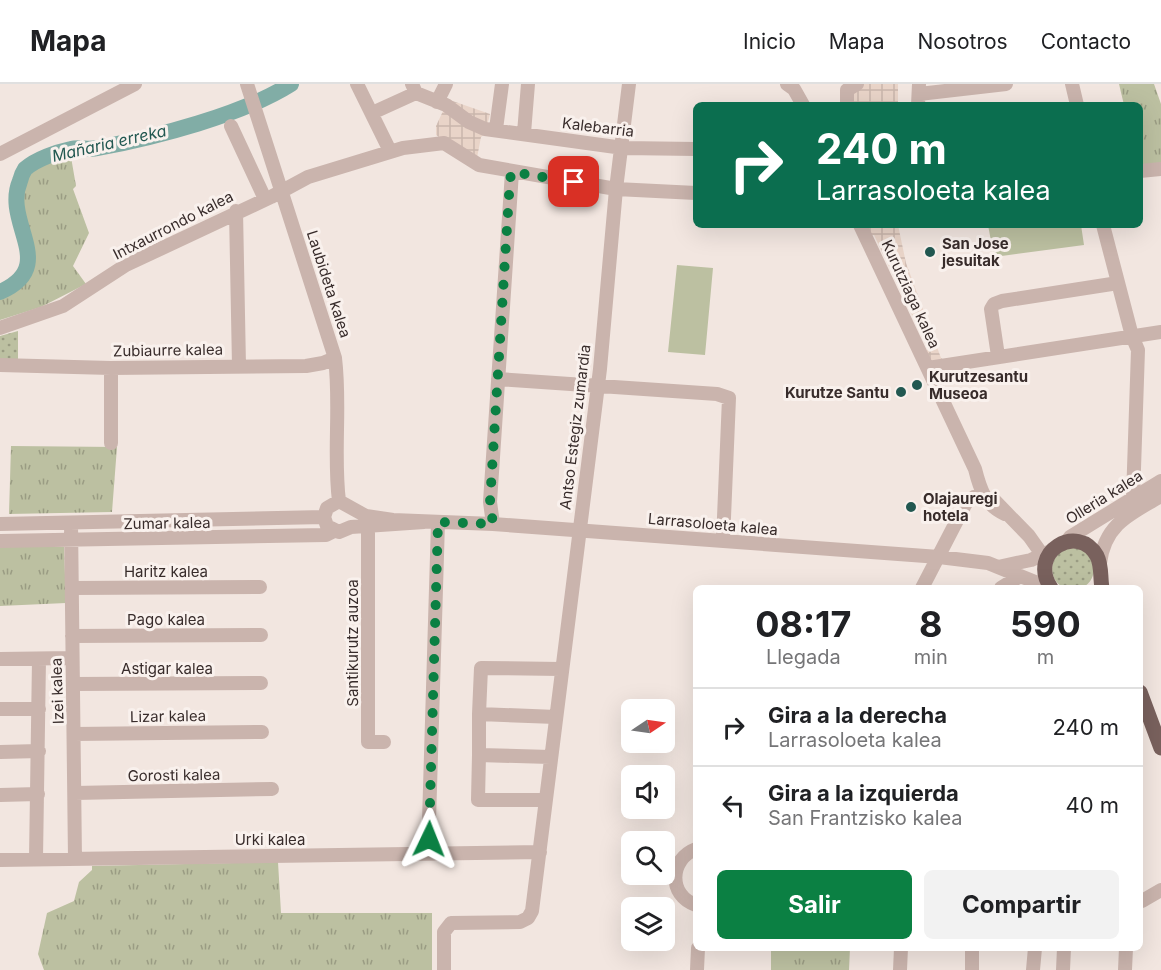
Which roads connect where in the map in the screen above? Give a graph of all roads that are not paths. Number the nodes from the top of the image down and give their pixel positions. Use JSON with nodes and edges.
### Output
{"nodes":[{"id":1,"x":135,"y":84,"type":"edge"},
{"id":2,"x":247,"y":84,"type":"edge"},
{"id":3,"x":357,"y":84,"type":"edge"},
{"id":4,"x":446,"y":84,"type":"edge"},
{"id":5,"x":502,"y":84,"type":"edge"},
{"id":6,"x":528,"y":84,"type":"edge"},
{"id":7,"x":629,"y":84,"type":"edge"},
{"id":8,"x":857,"y":84,"type":"edge"},
{"id":9,"x":1006,"y":84,"type":"edge"},
{"id":10,"x":1072,"y":84,"type":"edge"},
{"id":11,"x":790,"y":85,"type":"edge"},
{"id":12,"x":965,"y":86,"type":"edge"},
{"id":13,"x":414,"y":88,"type":"edge"},
{"id":14,"x":919,"y":94,"type":"edge"},
{"id":15,"x":437,"y":102,"type":"junction"},
{"id":16,"x":801,"y":102,"type":"edge"},
{"id":17,"x":847,"y":102,"type":"edge"},
{"id":18,"x":1076,"y":102,"type":"edge"},
{"id":19,"x":372,"y":113,"type":"junction"},
{"id":20,"x":231,"y":126,"type":"dead end"},
{"id":21,"x":496,"y":129,"type":"junction"},
{"id":22,"x":524,"y":133,"type":"junction"},
{"id":23,"x":623,"y":148,"type":"junction"},
{"id":24,"x":693,"y":149,"type":"edge"},
{"id":25,"x":390,"y":151,"type":"junction"},
{"id":26,"x":0,"y":154,"type":"edge"},
{"id":27,"x":1161,"y":169,"type":"edge"},
{"id":28,"x":1143,"y":171,"type":"edge"},
{"id":29,"x":512,"y":172,"type":"junction"},
{"id":30,"x":281,"y":189,"type":"junction"},
{"id":31,"x":616,"y":189,"type":"junction"},
{"id":32,"x":693,"y":193,"type":"edge"},
{"id":33,"x":265,"y":199,"type":"junction"},
{"id":34,"x":236,"y":211,"type":"junction"},
{"id":35,"x":861,"y":228,"type":"edge"},
{"id":36,"x":1104,"y":228,"type":"edge"},
{"id":37,"x":1118,"y":283,"type":"junction"},
{"id":38,"x":0,"y":328,"type":"edge"},
{"id":39,"x":1130,"y":331,"type":"junction"},
{"id":40,"x":1156,"y":333,"type":"edge"},
{"id":41,"x":1138,"y":350,"type":"junction"},
{"id":42,"x":998,"y":356,"type":"junction"},
{"id":43,"x":334,"y":358,"type":"junction"},
{"id":44,"x":0,"y":365,"type":"edge"},
{"id":45,"x":239,"y":366,"type":"junction"},
{"id":46,"x":111,"y":368,"type":"junction"},
{"id":47,"x":928,"y":368,"type":"junction"},
{"id":48,"x":498,"y":380,"type":"junction"},
{"id":49,"x":598,"y":386,"type":"junction"},
{"id":50,"x":111,"y":442,"type":"dead end"},
{"id":51,"x":1134,"y":466,"type":"junction"},
{"id":52,"x":1161,"y":481,"type":"edge"},
{"id":53,"x":1161,"y":495,"type":"edge"},
{"id":54,"x":978,"y":497,"type":"junction"},
{"id":55,"x":1133,"y":498,"type":"junction"},
{"id":56,"x":339,"y":501,"type":"junction"},
{"id":57,"x":353,"y":509,"type":"junction"},
{"id":58,"x":324,"y":517,"type":"junction"},
{"id":59,"x":1125,"y":517,"type":"junction"},
{"id":60,"x":431,"y":522,"type":"junction"},
{"id":61,"x":71,"y":523,"type":"junction"},
{"id":62,"x":0,"y":524,"type":"edge"},
{"id":63,"x":493,"y":524,"type":"junction"},
{"id":64,"x":351,"y":527,"type":"junction"},
{"id":65,"x":368,"y":527,"type":"junction"},
{"id":66,"x":579,"y":530,"type":"junction"},
{"id":67,"x":334,"y":531,"type":"junction"},
{"id":68,"x":1029,"y":536,"type":"junction"},
{"id":69,"x":71,"y":540,"type":"junction"},
{"id":70,"x":0,"y":541,"type":"edge"},
{"id":71,"x":723,"y":541,"type":"junction"},
{"id":72,"x":1053,"y":550,"type":"junction"},
{"id":73,"x":939,"y":557,"type":"junction"},
{"id":74,"x":998,"y":567,"type":"junction"},
{"id":75,"x":1020,"y":576,"type":"junction"},
{"id":76,"x":1099,"y":579,"type":"edge"},
{"id":77,"x":924,"y":585,"type":"edge"},
{"id":78,"x":1006,"y":585,"type":"edge"},
{"id":79,"x":1043,"y":585,"type":"edge"},
{"id":80,"x":1050,"y":585,"type":"edge"},
{"id":81,"x":260,"y":587,"type":"dead end"},
{"id":82,"x":72,"y":588,"type":"junction"},
{"id":83,"x":261,"y":635,"type":"dead end"},
{"id":84,"x":72,"y":636,"type":"junction"},
{"id":85,"x":39,"y":658,"type":"junction"},
{"id":86,"x":72,"y":658,"type":"junction"},
{"id":87,"x":0,"y":659,"type":"edge"},
{"id":88,"x":561,"y":669,"type":"junction"},
{"id":89,"x":261,"y":683,"type":"dead end"},
{"id":90,"x":74,"y":684,"type":"junction"},
{"id":91,"x":1143,"y":703,"type":"edge"},
{"id":92,"x":0,"y":709,"type":"edge"},
{"id":93,"x":39,"y":709,"type":"junction"},
{"id":94,"x":479,"y":714,"type":"junction"},
{"id":95,"x":556,"y":717,"type":"junction"},
{"id":96,"x":262,"y":732,"type":"dead end"},
{"id":97,"x":74,"y":734,"type":"junction"},
{"id":98,"x":384,"y":742,"type":"dead end"},
{"id":99,"x":1161,"y":748,"type":"edge"},
{"id":100,"x":39,"y":751,"type":"junction"},
{"id":101,"x":0,"y":752,"type":"edge"},
{"id":102,"x":479,"y":755,"type":"junction"},
{"id":103,"x":550,"y":757,"type":"junction"},
{"id":104,"x":273,"y":789,"type":"dead end"},
{"id":105,"x":75,"y":793,"type":"junction"},
{"id":106,"x":38,"y":794,"type":"junction"},
{"id":107,"x":0,"y":795,"type":"edge"},
{"id":108,"x":545,"y":800,"type":"junction"},
{"id":109,"x":693,"y":851,"type":"edge"},
{"id":110,"x":540,"y":852,"type":"junction"},
{"id":111,"x":428,"y":854,"type":"junction"},
{"id":112,"x":36,"y":859,"type":"junction"},
{"id":113,"x":75,"y":859,"type":"junction"},
{"id":114,"x":0,"y":860,"type":"edge"},
{"id":115,"x":1161,"y":890,"type":"edge"},
{"id":116,"x":1143,"y":900,"type":"edge"},
{"id":117,"x":1143,"y":901,"type":"edge"},
{"id":118,"x":693,"y":904,"type":"edge"},
{"id":119,"x":1161,"y":905,"type":"edge"},
{"id":120,"x":698,"y":951,"type":"edge"},
{"id":121,"x":901,"y":951,"type":"edge"},
{"id":122,"x":972,"y":951,"type":"edge"},
{"id":123,"x":1035,"y":951,"type":"edge"},
{"id":124,"x":1064,"y":951,"type":"edge"},
{"id":125,"x":1126,"y":951,"type":"edge"},
{"id":126,"x":444,"y":970,"type":"edge"},
{"id":127,"x":697,"y":970,"type":"edge"},
{"id":128,"x":900,"y":970,"type":"edge"},
{"id":129,"x":972,"y":970,"type":"edge"},
{"id":130,"x":1033,"y":970,"type":"edge"},
{"id":131,"x":1063,"y":970,"type":"edge"},
{"id":132,"x":1125,"y":970,"type":"edge"}],
"edges":[{"from":1,"to":26,"type":"street"},
{"from":2,"to":30,"type":"street","name":"Laubideta kalea"},
{"from":3,"to":19,"type":"street"},
{"from":4,"to":15,"type":"street"},
{"from":5,"to":21,"type":"street"},
{"from":6,"to":22,"type":"street"},
{"from":7,"to":23,"type":"street","name":"Antso Estegiz zumardia"},
{"from":8,"to":17,"type":"street"},
{"from":9,"to":12,"type":"street"},
{"from":10,"to":18,"type":"street"},
{"from":11,"to":16,"type":"street"},
{"from":12,"to":14,"type":"street"},
{"from":13,"to":15,"type":"street","name":"Kalebarria"},
{"from":13,"to":19,"type":"street"},
{"from":15,"to":21,"type":"street","name":"Kalebarria"},
{"from":19,"to":25,"type":"street"},
{"from":20,"to":33,"type":"street"},
{"from":21,"to":22,"type":"street","name":"Kalebarria"},
{"from":22,"to":23,"type":"street","name":"Kalebarria"},
{"from":23,"to":24,"type":"street","name":"Kalebarria"},
{"from":23,"to":31,"type":"street","name":"Antso Estegiz zumardia"},
{"from":25,"to":29,"type":"street","name":"Intxaurrondo kalea"},
{"from":25,"to":30,"type":"street","name":"Intxaurrondo kalea"},
{"from":27,"to":28,"type":"street"},
{"from":29,"to":31,"type":"street"},
{"from":29,"to":48,"type":"street"},
{"from":30,"to":33,"type":"street","name":"Intxaurrondo kalea"},
{"from":30,"to":43,"type":"street","name":"Laubideta kalea"},
{"from":31,"to":32,"type":"street"},
{"from":31,"to":49,"type":"street","name":"Antso Estegiz zumardia"},
{"from":33,"to":34,"type":"street","name":"Intxaurrondo kalea"},
{"from":34,"to":38,"type":"street","name":"Intxaurrondo kalea"},
{"from":34,"to":45,"type":"street"},
{"from":35,"to":47,"type":"street","name":"Kurutziaga kalea"},
{"from":36,"to":37,"type":"street"},
{"from":37,"to":39,"type":"street"},
{"from":37,"to":42,"type":"street"},
{"from":39,"to":40,"type":"street"},
{"from":39,"to":41,"type":"street"},
{"from":39,"to":42,"type":"street"},
{"from":40,"to":41,"type":"street"},
{"from":41,"to":51,"type":"street"},
{"from":42,"to":47,"type":"street"},
{"from":43,"to":45,"type":"street","name":"Zubiaurre kalea"},
{"from":43,"to":56,"type":"street","name":"Laubideta kalea"},
{"from":44,"to":46,"type":"street","name":"Zubiaurre kalea"},
{"from":45,"to":46,"type":"street","name":"Zubiaurre kalea"},
{"from":46,"to":50,"type":"street"},
{"from":47,"to":54,"type":"street","name":"Kurutziaga kalea"},
{"from":48,"to":49,"type":"street"},
{"from":48,"to":63,"type":"street"},
{"from":49,"to":66,"type":"street","name":"Antso Estegiz zumardia"},
{"from":49,"to":71,"type":"street"},
{"from":51,"to":52,"type":"street"},
{"from":51,"to":55,"type":"street"},
{"from":52,"to":55,"type":"street","name":"Olleria kalea"},
{"from":53,"to":59,"type":"street","name":"Olleria kalea"},
{"from":54,"to":68,"type":"street"},
{"from":54,"to":73,"type":"street"},
{"from":55,"to":59,"type":"street"},
{"from":55,"to":72,"type":"street","name":"Olleria kalea"},
{"from":56,"to":57,"type":"street"},
{"from":56,"to":58,"type":"street"},
{"from":57,"to":60,"type":"street"},
{"from":57,"to":64,"type":"street"},
{"from":58,"to":61,"type":"street"},
{"from":58,"to":67,"type":"street"},
{"from":59,"to":76,"type":"street","name":"Olleria kalea"},
{"from":60,"to":63,"type":"street","name":"Larrasoloeta kalea"},
{"from":60,"to":65,"type":"street"},
{"from":60,"to":111,"type":"street"},
{"from":61,"to":62,"type":"street"},
{"from":61,"to":69,"type":"street","name":"Izei kalea"},
{"from":63,"to":66,"type":"street","name":"Larrasoloeta kalea"},
{"from":64,"to":65,"type":"street"},
{"from":64,"to":67,"type":"street"},
{"from":65,"to":98,"type":"street","name":"Santikurutz auzoa"},
{"from":66,"to":71,"type":"street","name":"Larrasoloeta kalea"},
{"from":66,"to":88,"type":"street","name":"Antso Estegiz zumardia"},
{"from":67,"to":69,"type":"street","name":"Zumar kalea"},
{"from":68,"to":72,"type":"street"},
{"from":68,"to":72,"type":"street"},
{"from":69,"to":70,"type":"street","name":"Zumar kalea"},
{"from":69,"to":82,"type":"street","name":"Izei kalea"},
{"from":71,"to":73,"type":"street","name":"Larrasoloeta kalea"},
{"from":72,"to":74,"type":"street","name":"Olleria kalea"},
{"from":72,"to":76,"type":"main road"},
{"from":72,"to":80,"type":"main road"},
{"from":73,"to":74,"type":"street","name":"Larrasoloeta kalea"},
{"from":73,"to":77,"type":"street"},
{"from":74,"to":75,"type":"street","name":"Larrasoloeta kalea"},
{"from":75,"to":78,"type":"street"},
{"from":75,"to":79,"type":"street","name":"Larrasoloeta kalea"},
{"from":81,"to":82,"type":"street","name":"Haritz kalea"},
{"from":82,"to":84,"type":"street","name":"Izei kalea"},
{"from":83,"to":84,"type":"street","name":"Pago kalea"},
{"from":84,"to":86,"type":"street","name":"Izei kalea"},
{"from":85,"to":86,"type":"street"},
{"from":85,"to":87,"type":"street"},
{"from":85,"to":93,"type":"street"},
{"from":86,"to":90,"type":"street","name":"Izei kalea"},
{"from":88,"to":94,"type":"street"},
{"from":88,"to":95,"type":"street","name":"Antso Estegiz zumardia"},
{"from":89,"to":90,"type":"street","name":"Astigar kalea"},
{"from":90,"to":97,"type":"street","name":"Izei kalea"},
{"from":91,"to":99,"type":"main road"},
{"from":92,"to":93,"type":"street"},
{"from":93,"to":100,"type":"street"},
{"from":94,"to":95,"type":"street"},
{"from":94,"to":102,"type":"street"},
{"from":95,"to":103,"type":"street","name":"Antso Estegiz zumardia"},
{"from":96,"to":97,"type":"street","name":"Lizar kalea"},
{"from":97,"to":105,"type":"street","name":"Izei kalea"},
{"from":100,"to":101,"type":"street"},
{"from":100,"to":106,"type":"street"},
{"from":102,"to":103,"type":"street"},
{"from":102,"to":108,"type":"street"},
{"from":103,"to":108,"type":"street","name":"Antso Estegiz zumardia"},
{"from":104,"to":105,"type":"street","name":"Gorosti kalea"},
{"from":105,"to":113,"type":"street","name":"Izei kalea"},
{"from":106,"to":107,"type":"street"},
{"from":106,"to":112,"type":"street"},
{"from":108,"to":110,"type":"street","name":"Antso Estegiz zumardia"},
{"from":109,"to":118,"type":"street"},
{"from":110,"to":111,"type":"street","name":"Urki kalea"},
{"from":110,"to":126,"type":"street","name":"Antso Estegiz zumardia"},
{"from":111,"to":113,"type":"street","name":"Urki kalea"},
{"from":112,"to":113,"type":"street","name":"Urki kalea"},
{"from":112,"to":114,"type":"street","name":"Urki kalea"},
{"from":115,"to":116,"type":"street"},
{"from":117,"to":119,"type":"street"},
{"from":120,"to":127,"type":"street"},
{"from":121,"to":128,"type":"street"},
{"from":122,"to":129,"type":"street"},
{"from":123,"to":130,"type":"street"},
{"from":124,"to":131,"type":"street"},
{"from":125,"to":132,"type":"street"}]}
